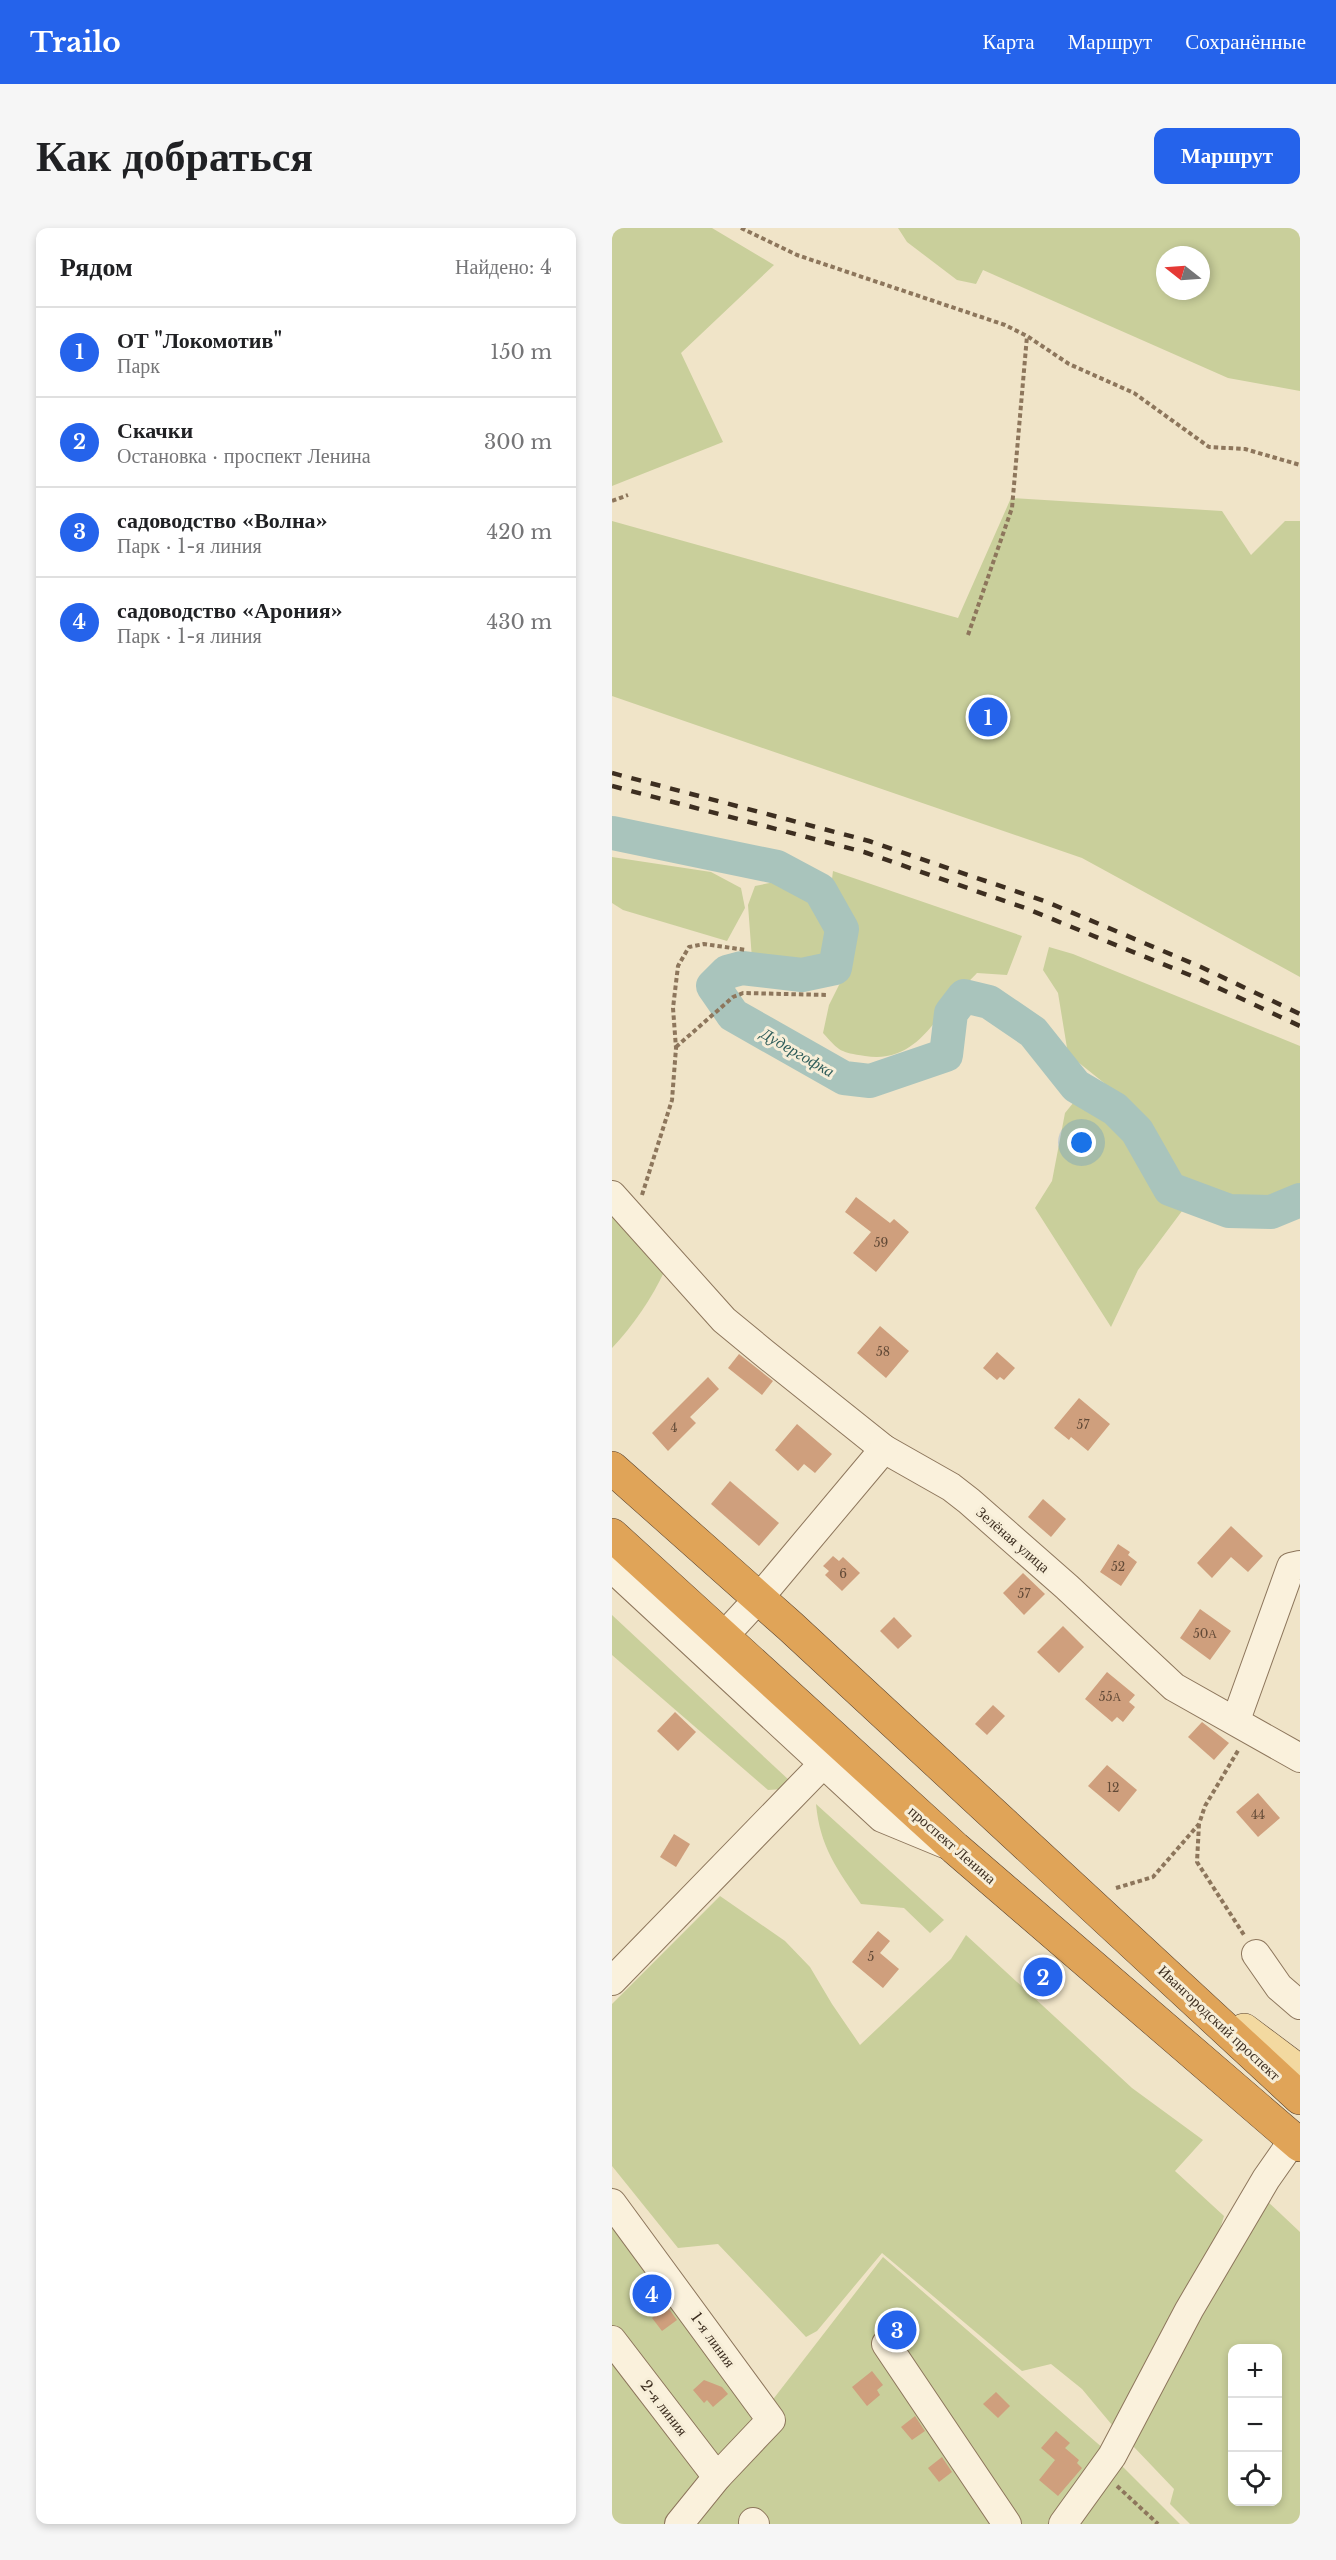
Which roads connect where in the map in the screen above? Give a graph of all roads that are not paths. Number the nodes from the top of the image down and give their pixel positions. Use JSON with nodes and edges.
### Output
{"nodes":[{"id":1,"x":612,"y":1195,"type":"edge"},
{"id":2,"x":884,"y":1449,"type":"junction"},
{"id":3,"x":612,"y":1468,"type":"edge"},
{"id":4,"x":612,"y":1535,"type":"edge"},
{"id":5,"x":1300,"y":1565,"type":"edge"},
{"id":6,"x":612,"y":1568,"type":"edge"},
{"id":7,"x":759,"y":1598,"type":"junction"},
{"id":8,"x":723,"y":1636,"type":"junction"},
{"id":9,"x":1243,"y":1725,"type":"junction"},
{"id":10,"x":1300,"y":1758,"type":"edge"},
{"id":11,"x":823,"y":1764,"type":"junction"},
{"id":12,"x":955,"y":1848,"type":"junction"},
{"id":13,"x":1139,"y":1948,"type":"junction"},
{"id":14,"x":1256,"y":1954,"type":"road end"},
{"id":15,"x":612,"y":1981,"type":"edge"},
{"id":16,"x":1300,"y":2005,"type":"edge"},
{"id":17,"x":1300,"y":2072,"type":"edge"},
{"id":18,"x":1300,"y":2098,"type":"edge"},
{"id":19,"x":1297,"y":2142,"type":"edge"},
{"id":20,"x":612,"y":2203,"type":"edge"},
{"id":21,"x":612,"y":2340,"type":"edge"},
{"id":22,"x":886,"y":2344,"type":"dead end"},
{"id":23,"x":717,"y":2477,"type":"junction"},
{"id":24,"x":679,"y":2524,"type":"edge"},
{"id":25,"x":1007,"y":2524,"type":"edge"},
{"id":26,"x":1063,"y":2524,"type":"edge"}],
"edges":[{"from":1,"to":2,"type":"street","name":"Зелёная улица"},
{"from":2,"to":7,"type":"street"},
{"from":2,"to":9,"type":"street","name":"Зелёная улица"},
{"from":3,"to":7,"type":"highway"},
{"from":4,"to":8,"type":"highway","name":"проспект Ленина"},
{"from":5,"to":9,"type":"street"},
{"from":6,"to":11,"type":"street"},
{"from":7,"to":8,"type":"street"},
{"from":7,"to":13,"type":"highway"},
{"from":8,"to":12,"type":"highway","name":"проспект Ленина"},
{"from":9,"to":10,"type":"street","name":"Зелёная улица"},
{"from":11,"to":12,"type":"street"},
{"from":11,"to":15,"type":"street"},
{"from":12,"to":19,"type":"highway","name":"проспект Ленина"},
{"from":13,"to":17,"type":"main road"},
{"from":13,"to":18,"type":"highway","name":"Ивангородский проспект"},
{"from":14,"to":16,"type":"street"},
{"from":19,"to":26,"type":"street"},
{"from":20,"to":23,"type":"street","name":"1-я линия"},
{"from":21,"to":23,"type":"street","name":"2-я линия"},
{"from":22,"to":25,"type":"street"},
{"from":23,"to":24,"type":"street"}]}
